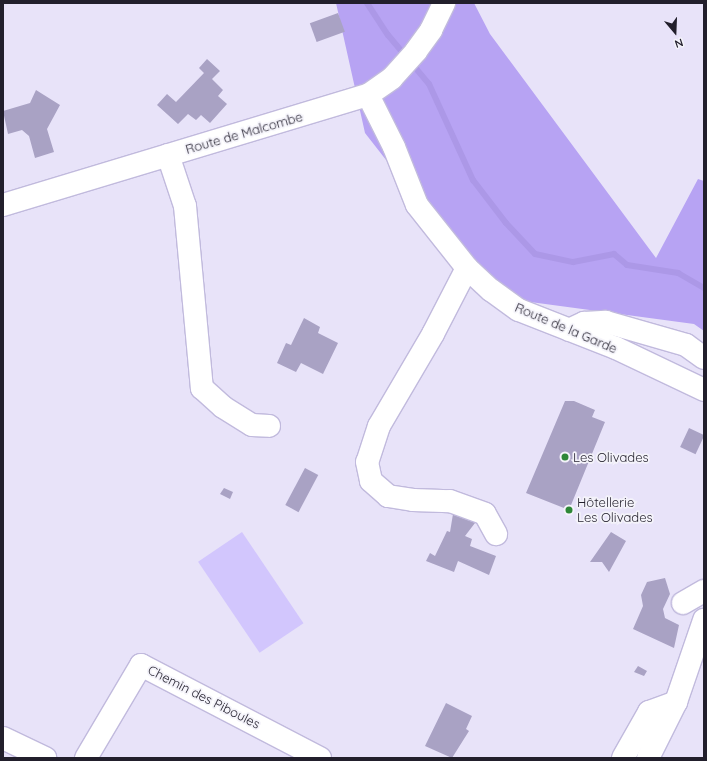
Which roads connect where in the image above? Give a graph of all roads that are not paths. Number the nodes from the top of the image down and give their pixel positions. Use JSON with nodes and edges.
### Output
{"nodes":[{"id":1,"x":444,"y":3,"type":"edge"},
{"id":2,"x":368,"y":95,"type":"junction"},
{"id":3,"x":168,"y":155,"type":"junction"},
{"id":4,"x":3,"y":205,"type":"edge"},
{"id":5,"x":467,"y":268,"type":"junction"},
{"id":6,"x":569,"y":330,"type":"junction"},
{"id":7,"x":704,"y":358,"type":"edge"},
{"id":8,"x":704,"y":390,"type":"edge"},
{"id":9,"x":269,"y":426,"type":"dead end"},
{"id":10,"x":496,"y":534,"type":"dead end"},
{"id":11,"x":704,"y":591,"type":"edge"},
{"id":12,"x":683,"y":603,"type":"dead end"},
{"id":13,"x":704,"y":620,"type":"edge"},
{"id":14,"x":676,"y":702,"type":"junction"},
{"id":15,"x":3,"y":738,"type":"edge"},
{"id":16,"x":45,"y":758,"type":"edge"},
{"id":17,"x":86,"y":758,"type":"edge"},
{"id":18,"x":320,"y":758,"type":"edge"},
{"id":19,"x":623,"y":758,"type":"edge"},
{"id":20,"x":648,"y":758,"type":"edge"}],
"edges":[{"from":1,"to":2,"type":"street","name":"Route de Malcombe"},
{"from":2,"to":3,"type":"street","name":"Route de Malcombe"},
{"from":2,"to":5,"type":"street","name":"Route de la Garde"},
{"from":3,"to":4,"type":"street","name":"Route de Malcombe"},
{"from":3,"to":9,"type":"street"},
{"from":5,"to":6,"type":"street","name":"Route de la Garde"},
{"from":5,"to":10,"type":"street"},
{"from":6,"to":7,"type":"street"},
{"from":6,"to":8,"type":"street","name":"Route de la Garde"},
{"from":11,"to":12,"type":"street"},
{"from":13,"to":14,"type":"street"},
{"from":14,"to":19,"type":"street"},
{"from":14,"to":20,"type":"street"},
{"from":15,"to":16,"type":"street"},
{"from":17,"to":18,"type":"street","name":"Chemin des Piboules"}]}
